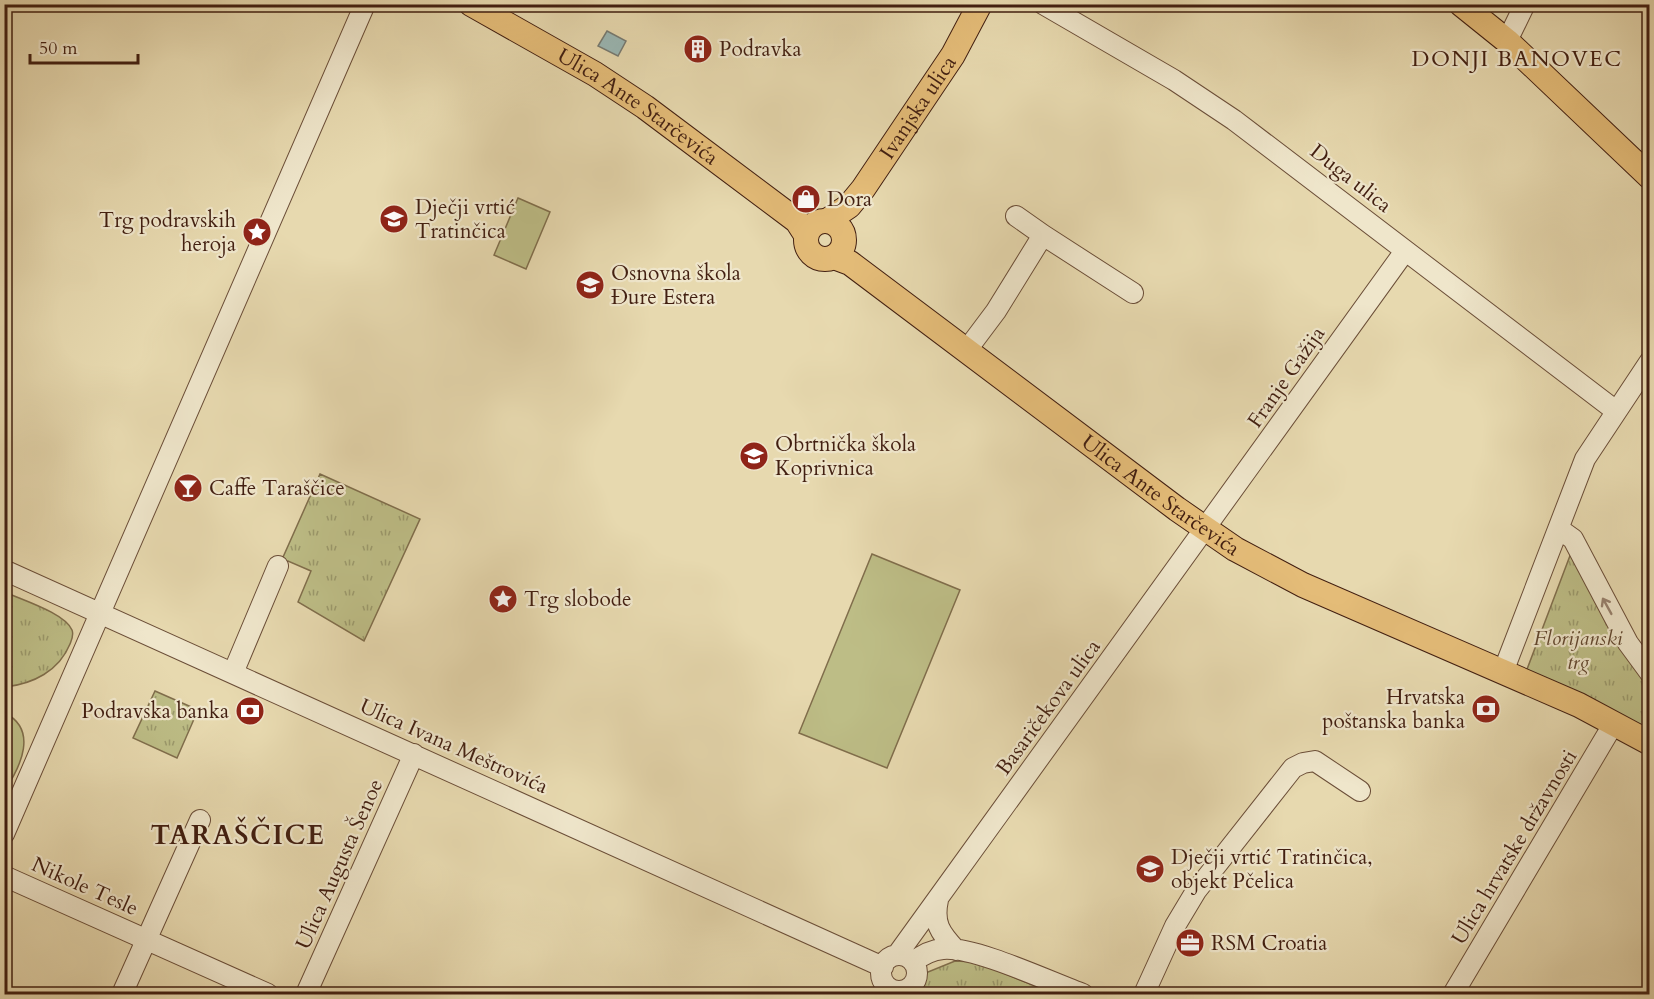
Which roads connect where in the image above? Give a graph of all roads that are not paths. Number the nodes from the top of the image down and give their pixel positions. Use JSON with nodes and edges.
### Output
{"nodes":[{"id":1,"x":365,"y":4,"type":"edge"},
{"id":2,"x":471,"y":4,"type":"edge"},
{"id":3,"x":980,"y":4,"type":"edge"},
{"id":4,"x":1043,"y":4,"type":"edge"},
{"id":5,"x":1461,"y":4,"type":"edge"},
{"id":6,"x":1525,"y":4,"type":"edge"},
{"id":7,"x":1507,"y":41,"type":"junction"},
{"id":8,"x":1650,"y":177,"type":"edge"},
{"id":9,"x":1016,"y":216,"type":"dead end"},
{"id":10,"x":1043,"y":235,"type":"junction"},
{"id":11,"x":826,"y":237,"type":"junction"},
{"id":12,"x":1405,"y":251,"type":"junction"},
{"id":13,"x":1133,"y":293,"type":"dead end"},
{"id":14,"x":966,"y":351,"type":"junction"},
{"id":15,"x":1650,"y":361,"type":"edge"},
{"id":16,"x":1616,"y":411,"type":"junction"},
{"id":17,"x":1206,"y":529,"type":"junction"},
{"id":18,"x":1559,"y":529,"type":"junction"},
{"id":19,"x":278,"y":566,"type":"dead end"},
{"id":20,"x":4,"y":570,"type":"edge"},
{"id":21,"x":99,"y":613,"type":"junction"},
{"id":22,"x":1503,"y":672,"type":"junction"},
{"id":23,"x":233,"y":673,"type":"junction"},
{"id":24,"x":1650,"y":674,"type":"edge"},
{"id":25,"x":1614,"y":723,"type":"junction"},
{"id":26,"x":1650,"y":742,"type":"edge"},
{"id":27,"x":414,"y":754,"type":"junction"},
{"id":28,"x":1360,"y":791,"type":"dead end"},
{"id":29,"x":200,"y":820,"type":"dead end"},
{"id":30,"x":6,"y":826,"type":"edge"},
{"id":31,"x":4,"y":876,"type":"edge"},
{"id":32,"x":933,"y":906,"type":"junction"},
{"id":33,"x":146,"y":940,"type":"junction"},
{"id":34,"x":956,"y":950,"type":"junction"},
{"id":35,"x":896,"y":979,"type":"edge"},
{"id":36,"x":122,"y":994,"type":"edge"},
{"id":37,"x":268,"y":994,"type":"edge"},
{"id":38,"x":306,"y":994,"type":"edge"},
{"id":39,"x":1083,"y":994,"type":"edge"},
{"id":40,"x":1144,"y":994,"type":"edge"},
{"id":41,"x":1453,"y":994,"type":"edge"}],
"edges":[{"from":1,"to":21,"type":"street"},
{"from":2,"to":11,"type":"main road","name":"Ulica Ante Starčevića"},
{"from":3,"to":11,"type":"main road","name":"Ivanjska ulica"},
{"from":4,"to":12,"type":"street","name":"Duga ulica"},
{"from":5,"to":7,"type":"main road"},
{"from":6,"to":7,"type":"street"},
{"from":7,"to":8,"type":"main road"},
{"from":9,"to":10,"type":"street"},
{"from":10,"to":13,"type":"street"},
{"from":10,"to":14,"type":"street"},
{"from":11,"to":14,"type":"main road","name":"Ulica Ante Starčevića"},
{"from":12,"to":16,"type":"street","name":"Duga ulica"},
{"from":12,"to":17,"type":"street","name":"Franje Gažija"},
{"from":14,"to":17,"type":"main road","name":"Ulica Ante Starčevića"},
{"from":15,"to":16,"type":"street"},
{"from":16,"to":18,"type":"street"},
{"from":17,"to":22,"type":"main road","name":"Ulica Ante Starčevića"},
{"from":17,"to":32,"type":"street","name":"Basaričekova ulica"},
{"from":18,"to":22,"type":"street"},
{"from":24,"to":18,"type":"street","one_way":true},
{"from":19,"to":23,"type":"street"},
{"from":20,"to":21,"type":"street","name":"Ulica Ivana Meštrovića"},
{"from":21,"to":23,"type":"street","name":"Ulica Ivana Meštrovića"},
{"from":21,"to":30,"type":"street"},
{"from":22,"to":25,"type":"main road"},
{"from":23,"to":27,"type":"street","name":"Ulica Ivana Meštrovića"},
{"from":25,"to":26,"type":"main road"},
{"from":25,"to":41,"type":"street","name":"Ulica hrvatske državnosti"},
{"from":27,"to":35,"type":"street","name":"Ulica Ivana Meštrovića"},
{"from":27,"to":38,"type":"street","name":"Ulica Augusta Šenoe"},
{"from":28,"to":40,"type":"street"},
{"from":29,"to":33,"type":"street","name":"Nikole Tesle"},
{"from":31,"to":33,"type":"street","name":"Nikole Tesle"},
{"from":32,"to":34,"type":"street"},
{"from":32,"to":35,"type":"street","name":"Basaričekova ulica"},
{"from":33,"to":36,"type":"street","name":"Nikole Tesle"},
{"from":33,"to":37,"type":"street","name":"Nikole Tesle"},
{"from":34,"to":35,"type":"street"},
{"from":34,"to":39,"type":"street"}]}
